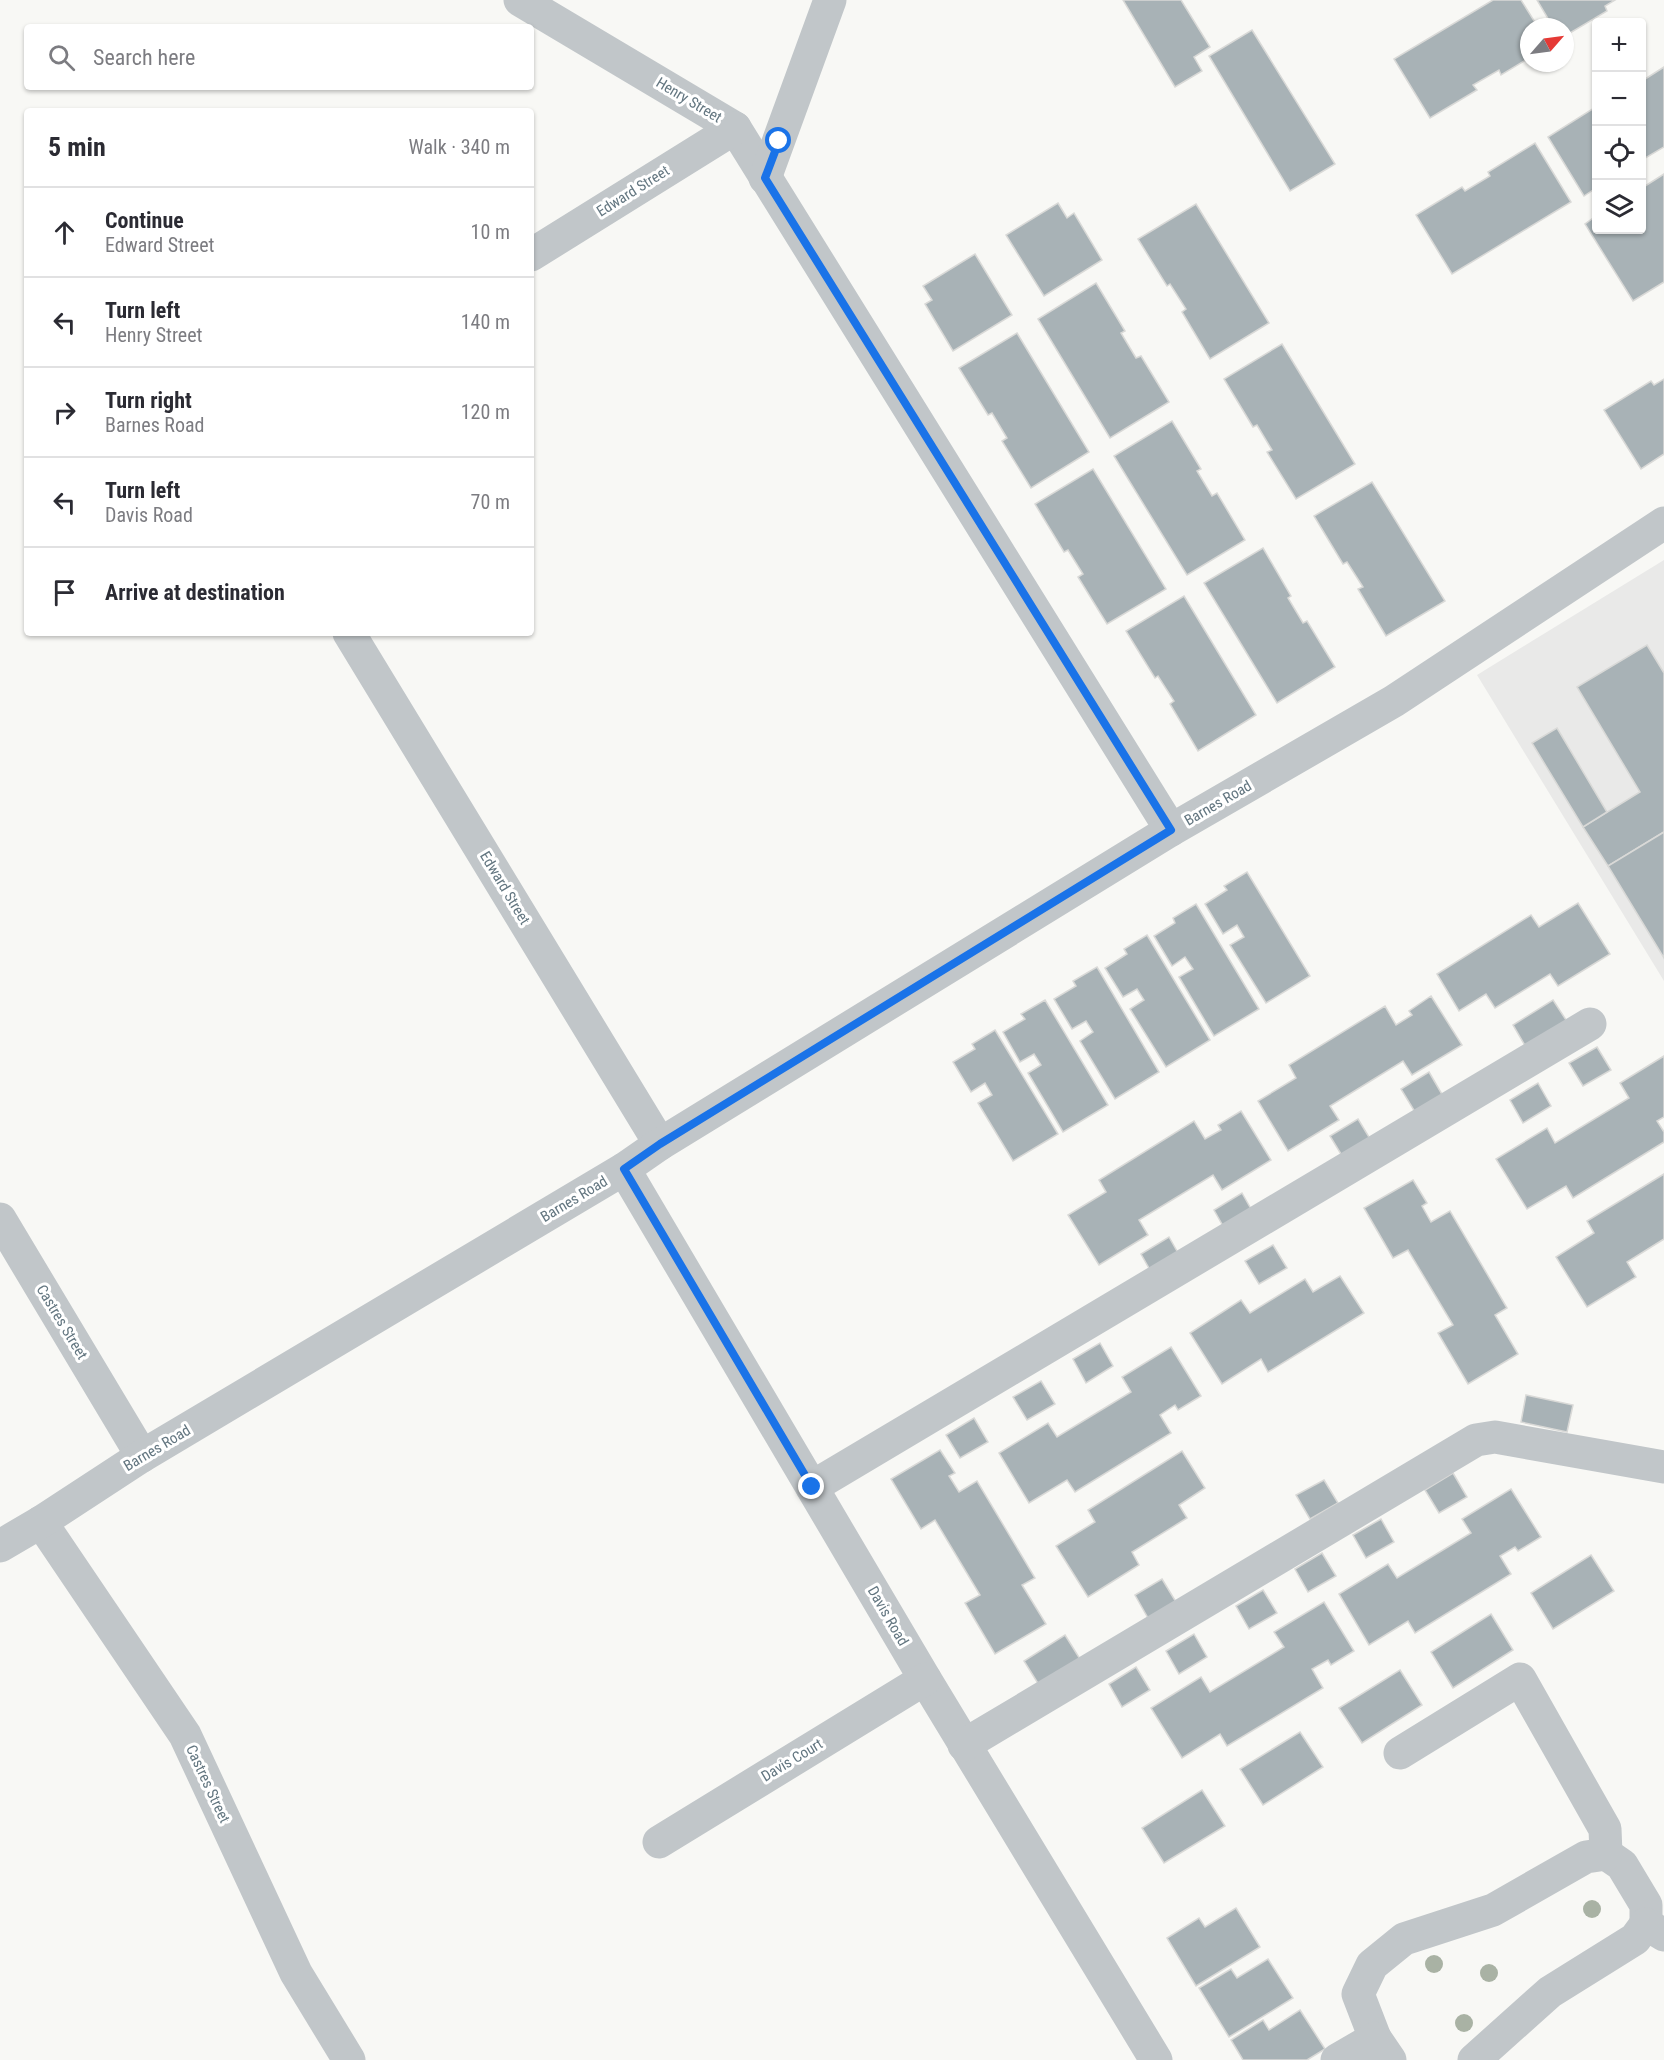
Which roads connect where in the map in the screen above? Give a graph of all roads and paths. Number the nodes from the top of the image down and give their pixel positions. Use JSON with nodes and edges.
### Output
{"nodes":[{"id":1,"x":520,"y":0,"type":"edge"},
{"id":2,"x":830,"y":0,"type":"edge"},
{"id":3,"x":735,"y":128,"type":"junction"},
{"id":4,"x":765,"y":178,"type":"junction"},
{"id":5,"x":534,"y":253,"type":"edge"},
{"id":6,"x":1659,"y":537,"type":"edge"},
{"id":7,"x":352,"y":636,"type":"edge"},
{"id":8,"x":1171,"y":830,"type":"junction"},
{"id":9,"x":1590,"y":1024,"type":"dead end"},
{"id":10,"x":660,"y":1144,"type":"junction"},
{"id":11,"x":624,"y":1169,"type":"junction"},
{"id":12,"x":0,"y":1219,"type":"edge"},
{"id":13,"x":142,"y":1456,"type":"junction"},
{"id":14,"x":1664,"y":1467,"type":"edge"},
{"id":15,"x":812,"y":1487,"type":"junction"},
{"id":16,"x":41,"y":1522,"type":"junction"},
{"id":17,"x":0,"y":1546,"type":"edge"},
{"id":18,"x":925,"y":1679,"type":"junction"},
{"id":19,"x":964,"y":1745,"type":"junction"},
{"id":20,"x":1400,"y":1753,"type":"dead end"},
{"id":21,"x":659,"y":1842,"type":"dead end"},
{"id":22,"x":1606,"y":1854,"type":"junction"},
{"id":23,"x":1655,"y":1930,"type":"edge"},
{"id":24,"x":1382,"y":2049,"type":"edge"},
{"id":25,"x":349,"y":2060,"type":"edge"},
{"id":26,"x":1156,"y":2060,"type":"edge"},
{"id":27,"x":1338,"y":2060,"type":"edge"},
{"id":28,"x":1474,"y":2060,"type":"edge"}],
"edges":[{"from":1,"to":3,"type":"street","name":"Henry Street"},
{"from":2,"to":4,"type":"street"},
{"from":3,"to":4,"type":"street","name":"Henry Street"},
{"from":3,"to":5,"type":"street","name":"Edward Street"},
{"from":4,"to":8,"type":"street","name":"Henry Street"},
{"from":6,"to":8,"type":"street","name":"Barnes Road"},
{"from":7,"to":10,"type":"street","name":"Edward Street"},
{"from":8,"to":10,"type":"street","name":"Barnes Road"},
{"from":9,"to":15,"type":"street"},
{"from":10,"to":11,"type":"street","name":"Barnes Road"},
{"from":11,"to":13,"type":"street","name":"Barnes Road"},
{"from":11,"to":15,"type":"street","name":"Davis Road"},
{"from":12,"to":13,"type":"street","name":"Castres Street"},
{"from":13,"to":16,"type":"street","name":"Barnes Road"},
{"from":14,"to":19,"type":"street"},
{"from":15,"to":18,"type":"street","name":"Davis Road"},
{"from":16,"to":17,"type":"street","name":"Barnes Road"},
{"from":16,"to":25,"type":"street","name":"Castres Street"},
{"from":18,"to":19,"type":"street","name":"Davis Road"},
{"from":18,"to":21,"type":"street","name":"Davis Court"},
{"from":19,"to":26,"type":"street","name":"Davis Road"},
{"from":20,"to":22,"type":"street"},
{"from":22,"to":23,"type":"street"},
{"from":22,"to":24,"type":"street"},
{"from":23,"to":28,"type":"street"},
{"from":24,"to":27,"type":"street"}]}
